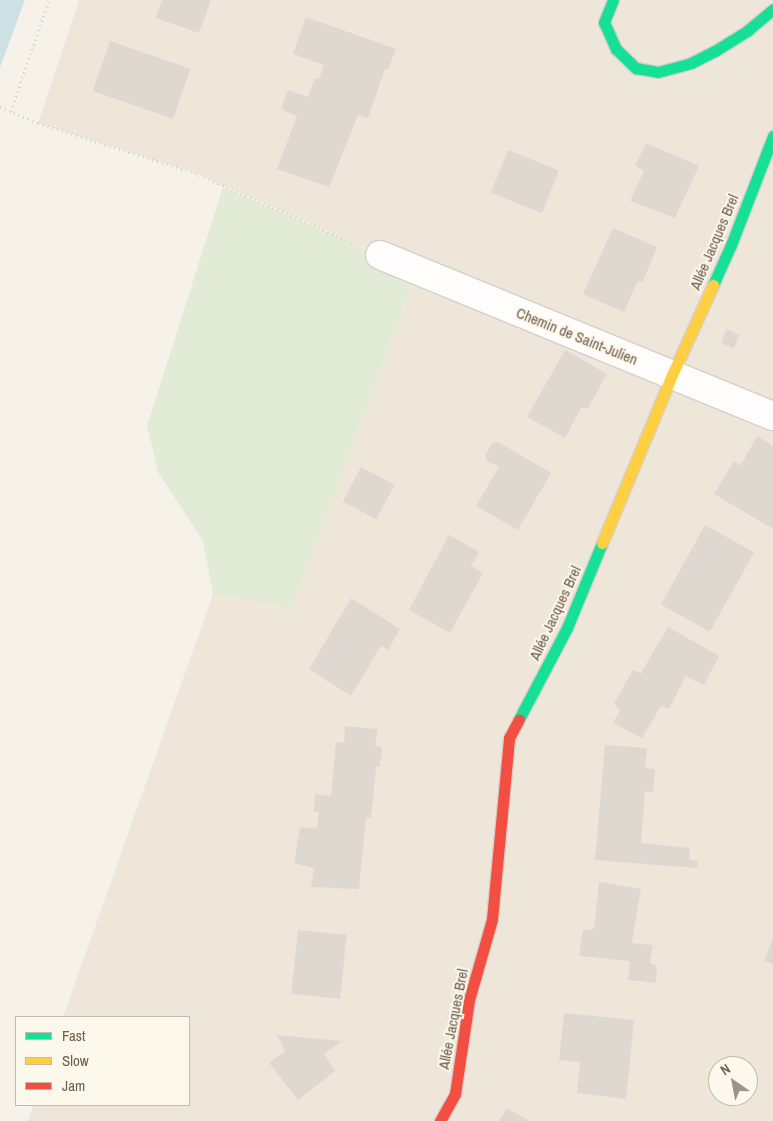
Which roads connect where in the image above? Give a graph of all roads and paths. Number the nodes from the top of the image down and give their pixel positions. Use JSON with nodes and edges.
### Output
{"nodes":[{"id":1,"x":49,"y":0,"type":"edge"},
{"id":2,"x":613,"y":0,"type":"edge"},
{"id":3,"x":773,"y":8,"type":"edge"},
{"id":4,"x":0,"y":107,"type":"edge"},
{"id":5,"x":11,"y":111,"type":"junction"},
{"id":6,"x":773,"y":136,"type":"edge"},
{"id":7,"x":380,"y":255,"type":"joint"},
{"id":8,"x":672,"y":375,"type":"junction"},
{"id":9,"x":773,"y":416,"type":"edge"},
{"id":10,"x":440,"y":1121,"type":"edge"}],
"edges":[{"from":1,"to":5,"type":"path"},
{"from":2,"to":3,"type":"street"},
{"from":4,"to":5,"type":"path"},
{"from":5,"to":7,"type":"path"},
{"from":6,"to":8,"type":"street","name":"Allée Jacques Brel"},
{"from":7,"to":8,"type":"street","name":"Chemin de Saint-Julien"},
{"from":8,"to":9,"type":"street","name":"Chemin de Saint-Julien"},
{"from":8,"to":10,"type":"street","name":"Allée Jacques Brel"}]}
